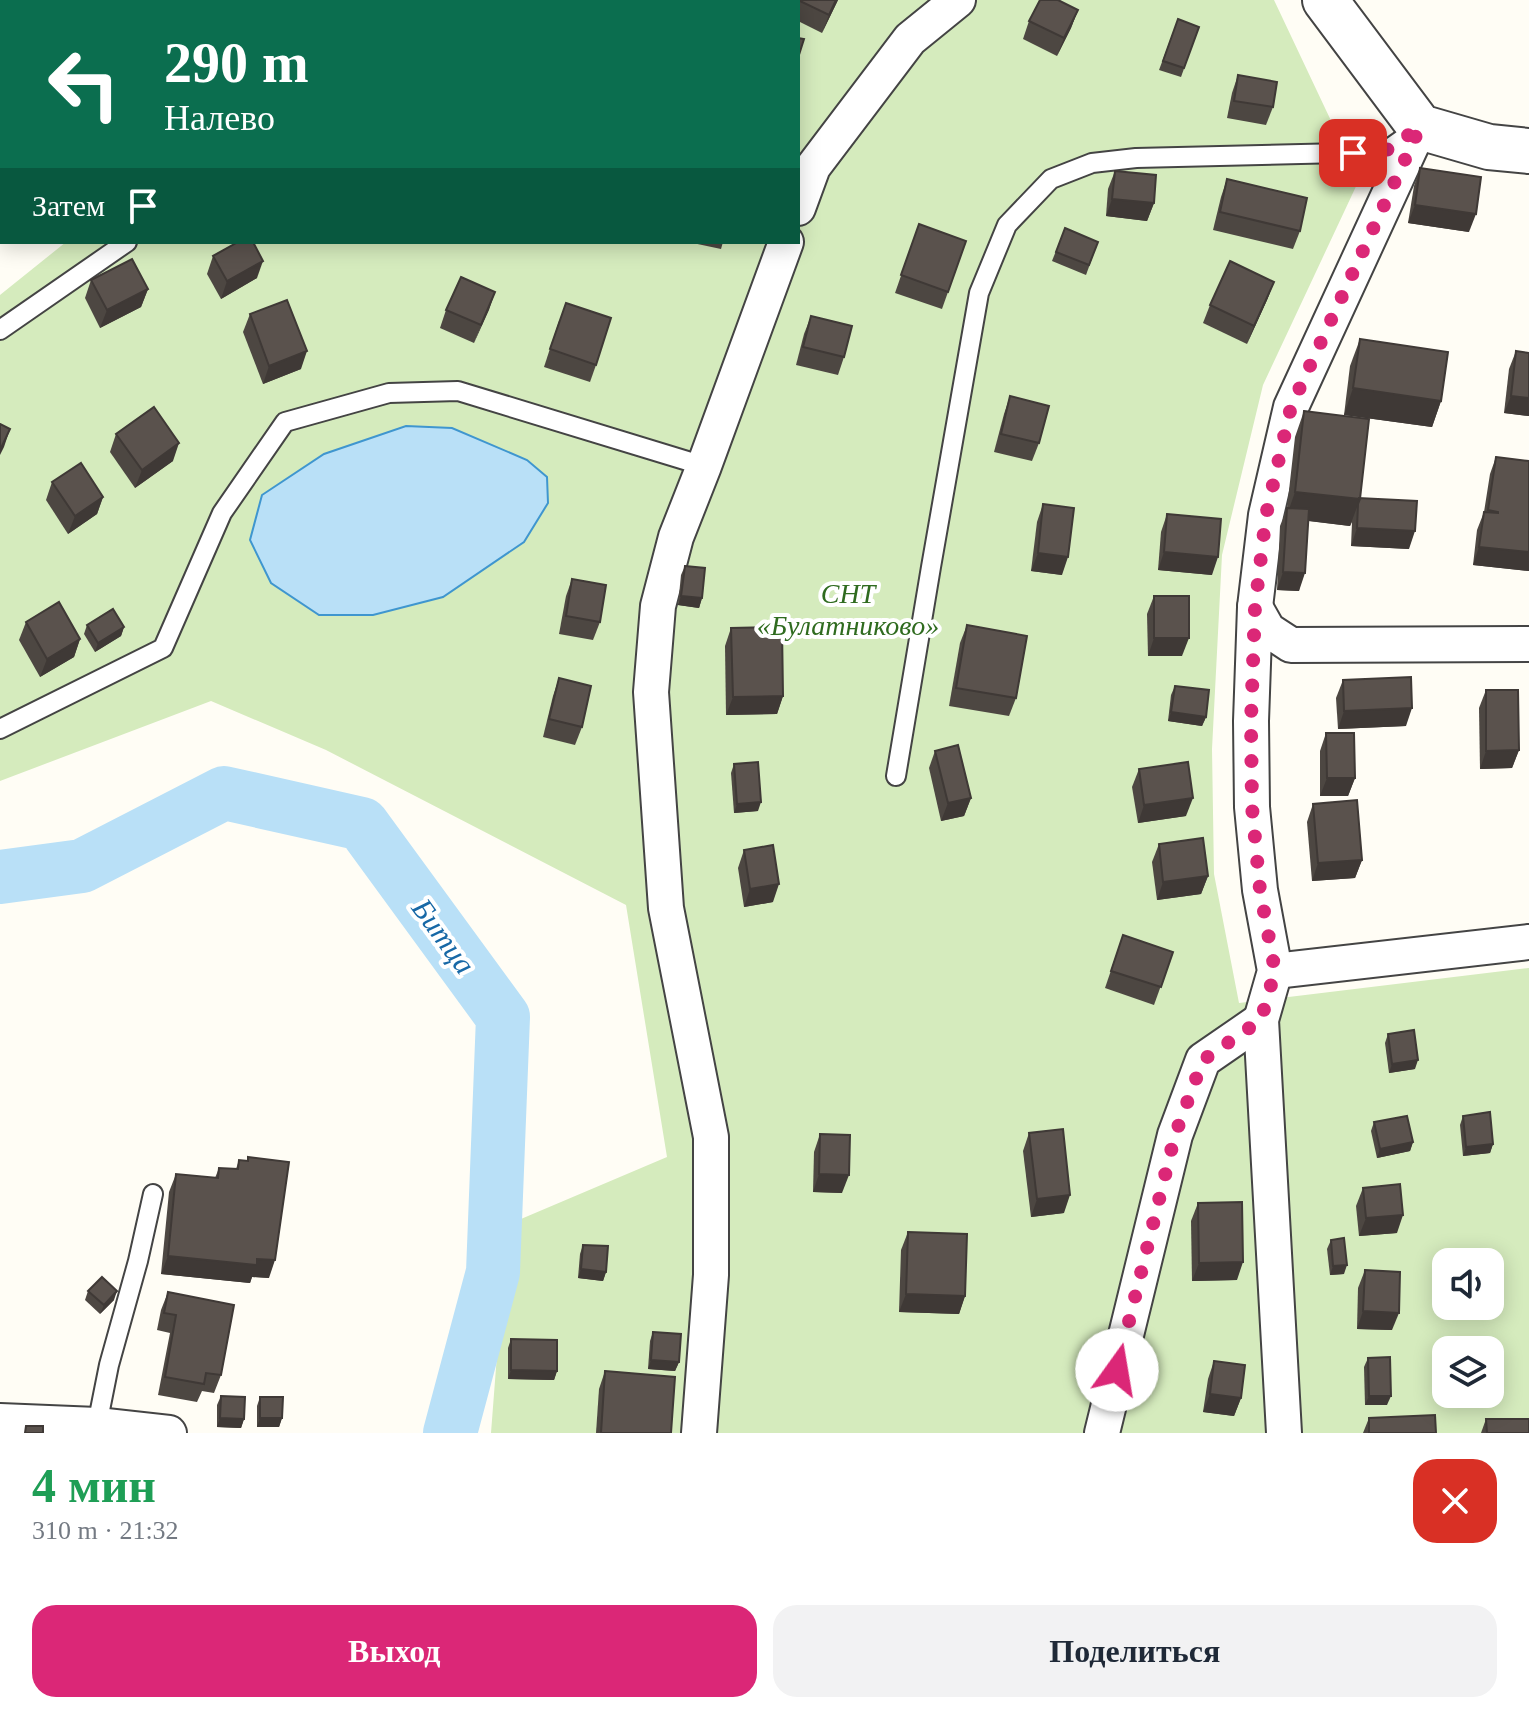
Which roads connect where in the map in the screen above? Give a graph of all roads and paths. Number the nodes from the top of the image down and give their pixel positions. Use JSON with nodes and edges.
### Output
{"nodes":[{"id":1,"x":958,"y":0,"type":"edge"},
{"id":2,"x":1325,"y":0,"type":"edge"},
{"id":3,"x":1420,"y":127,"type":"junction"},
{"id":4,"x":1529,"y":151,"type":"edge"},
{"id":5,"x":806,"y":165,"type":"edge"},
{"id":6,"x":800,"y":197,"type":"edge"},
{"id":7,"x":124,"y":244,"type":"edge"},
{"id":8,"x":785,"y":244,"type":"edge"},
{"id":9,"x":0,"y":330,"type":"edge"},
{"id":10,"x":704,"y":466,"type":"junction"},
{"id":11,"x":1255,"y":607,"type":"junction"},
{"id":12,"x":1529,"y":644,"type":"edge"},
{"id":13,"x":0,"y":729,"type":"edge"},
{"id":14,"x":896,"y":776,"type":"dead end"},
{"id":15,"x":1529,"y":942,"type":"edge"},
{"id":16,"x":1275,"y":971,"type":"junction"},
{"id":17,"x":1261,"y":1020,"type":"junction"},
{"id":18,"x":153,"y":1194,"type":"dead end"},
{"id":19,"x":0,"y":1421,"type":"edge"},
{"id":20,"x":97,"y":1425,"type":"junction"},
{"id":21,"x":169,"y":1433,"type":"edge"},
{"id":22,"x":699,"y":1433,"type":"edge"},
{"id":23,"x":1102,"y":1433,"type":"edge"},
{"id":24,"x":1284,"y":1433,"type":"edge"}],
"edges":[{"from":1,"to":5,"type":"street"},
{"from":2,"to":3,"type":"street"},
{"from":3,"to":4,"type":"street"},
{"from":3,"to":11,"type":"street"},
{"from":3,"to":14,"type":"lane"},
{"from":5,"to":6,"type":"street"},
{"from":7,"to":9,"type":"lane"},
{"from":8,"to":10,"type":"street"},
{"from":10,"to":13,"type":"lane"},
{"from":10,"to":22,"type":"street"},
{"from":11,"to":12,"type":"street"},
{"from":11,"to":16,"type":"street"},
{"from":15,"to":16,"type":"street"},
{"from":16,"to":17,"type":"street"},
{"from":17,"to":23,"type":"street"},
{"from":17,"to":24,"type":"street"},
{"from":18,"to":20,"type":"lane"},
{"from":19,"to":20,"type":"street"},
{"from":20,"to":21,"type":"street"}]}
